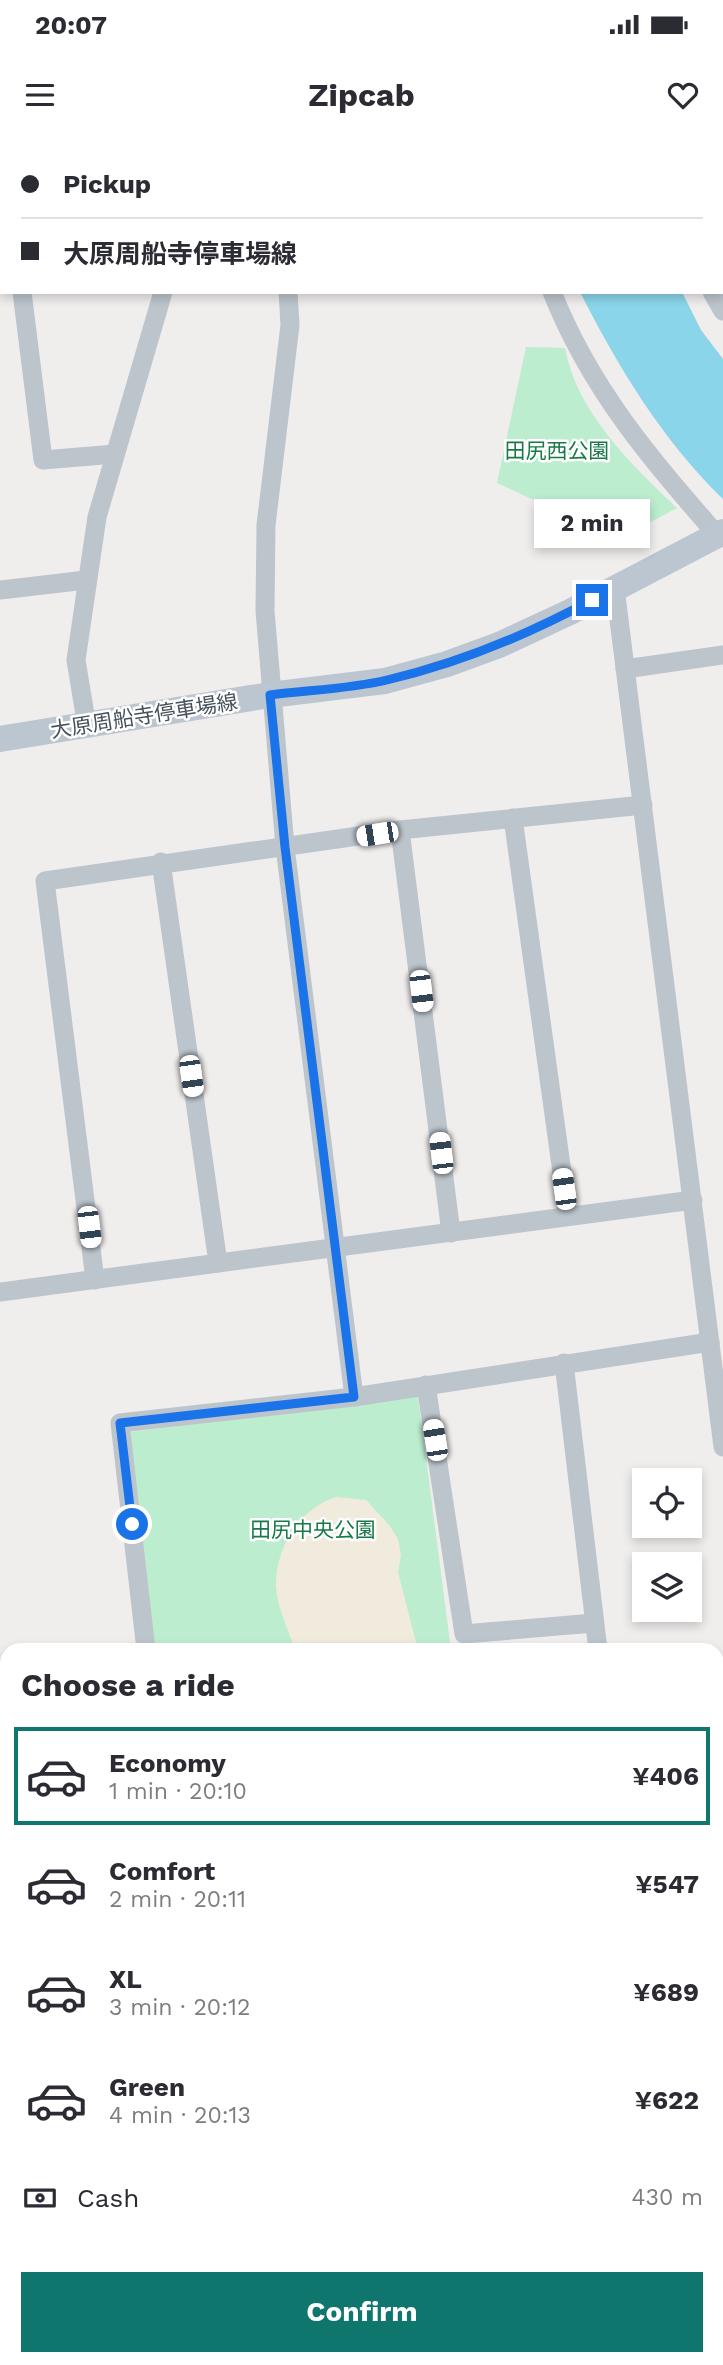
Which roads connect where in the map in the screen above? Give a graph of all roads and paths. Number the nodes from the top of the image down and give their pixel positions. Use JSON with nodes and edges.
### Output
{"nodes":[{"id":1,"x":22,"y":294,"type":"edge"},
{"id":2,"x":162,"y":294,"type":"edge"},
{"id":3,"x":288,"y":294,"type":"edge"},
{"id":4,"x":553,"y":294,"type":"edge"},
{"id":5,"x":713,"y":294,"type":"edge"},
{"id":6,"x":723,"y":311,"type":"edge"},
{"id":7,"x":114,"y":454,"type":"junction"},
{"id":8,"x":721,"y":536,"type":"edge"},
{"id":9,"x":86,"y":580,"type":"junction"},
{"id":10,"x":615,"y":588,"type":"junction"},
{"id":11,"x":0,"y":590,"type":"edge"},
{"id":12,"x":723,"y":655,"type":"edge"},
{"id":13,"x":625,"y":669,"type":"junction"},
{"id":14,"x":270,"y":695,"type":"junction"},
{"id":15,"x":87,"y":727,"type":"junction"},
{"id":16,"x":0,"y":739,"type":"edge"},
{"id":17,"x":643,"y":805,"type":"junction"},
{"id":18,"x":513,"y":818,"type":"junction"},
{"id":19,"x":400,"y":830,"type":"junction"},
{"id":20,"x":285,"y":847,"type":"junction"},
{"id":21,"x":160,"y":862,"type":"junction"},
{"id":22,"x":693,"y":1200,"type":"junction"},
{"id":23,"x":568,"y":1216,"type":"junction"},
{"id":24,"x":451,"y":1233,"type":"junction"},
{"id":25,"x":335,"y":1250,"type":"junction"},
{"id":26,"x":218,"y":1263,"type":"junction"},
{"id":27,"x":95,"y":1280,"type":"junction"},
{"id":28,"x":0,"y":1292,"type":"edge"},
{"id":29,"x":710,"y":1342,"type":"junction"},
{"id":30,"x":564,"y":1363,"type":"junction"},
{"id":31,"x":426,"y":1385,"type":"junction"},
{"id":32,"x":354,"y":1397,"type":"junction"},
{"id":33,"x":720,"y":1404,"type":"edge"},
{"id":34,"x":723,"y":1447,"type":"edge"},
{"id":35,"x":594,"y":1623,"type":"junction"},
{"id":36,"x":145,"y":1643,"type":"edge"},
{"id":37,"x":597,"y":1643,"type":"edge"}],
"edges":[{"from":1,"to":7,"type":"street"},
{"from":2,"to":7,"type":"street"},
{"from":3,"to":14,"type":"street"},
{"from":4,"to":8,"type":"street"},
{"from":5,"to":6,"type":"street"},
{"from":7,"to":9,"type":"street"},
{"from":8,"to":10,"type":"main road","name":"大原周船寺停車場線"},
{"from":9,"to":11,"type":"street"},
{"from":9,"to":15,"type":"street"},
{"from":10,"to":13,"type":"street"},
{"from":10,"to":14,"type":"main road","name":"大原周船寺停車場線"},
{"from":12,"to":13,"type":"street"},
{"from":13,"to":17,"type":"street"},
{"from":14,"to":15,"type":"main road","name":"大原周船寺停車場線"},
{"from":14,"to":20,"type":"street"},
{"from":15,"to":16,"type":"main road","name":"大原周船寺停車場線"},
{"from":17,"to":18,"type":"street"},
{"from":17,"to":22,"type":"street"},
{"from":18,"to":19,"type":"street"},
{"from":18,"to":23,"type":"street"},
{"from":19,"to":20,"type":"street"},
{"from":19,"to":24,"type":"street"},
{"from":20,"to":21,"type":"street"},
{"from":20,"to":25,"type":"street"},
{"from":21,"to":26,"type":"street"},
{"from":21,"to":27,"type":"street"},
{"from":22,"to":23,"type":"street"},
{"from":22,"to":29,"type":"street"},
{"from":23,"to":24,"type":"street"},
{"from":24,"to":25,"type":"street"},
{"from":25,"to":26,"type":"street"},
{"from":25,"to":32,"type":"street"},
{"from":26,"to":27,"type":"street"},
{"from":27,"to":28,"type":"street"},
{"from":29,"to":30,"type":"street"},
{"from":29,"to":33,"type":"street"},
{"from":30,"to":31,"type":"street"},
{"from":30,"to":35,"type":"street"},
{"from":31,"to":32,"type":"street"},
{"from":31,"to":35,"type":"street"},
{"from":32,"to":36,"type":"street"},
{"from":33,"to":34,"type":"street"},
{"from":35,"to":37,"type":"street"}]}
